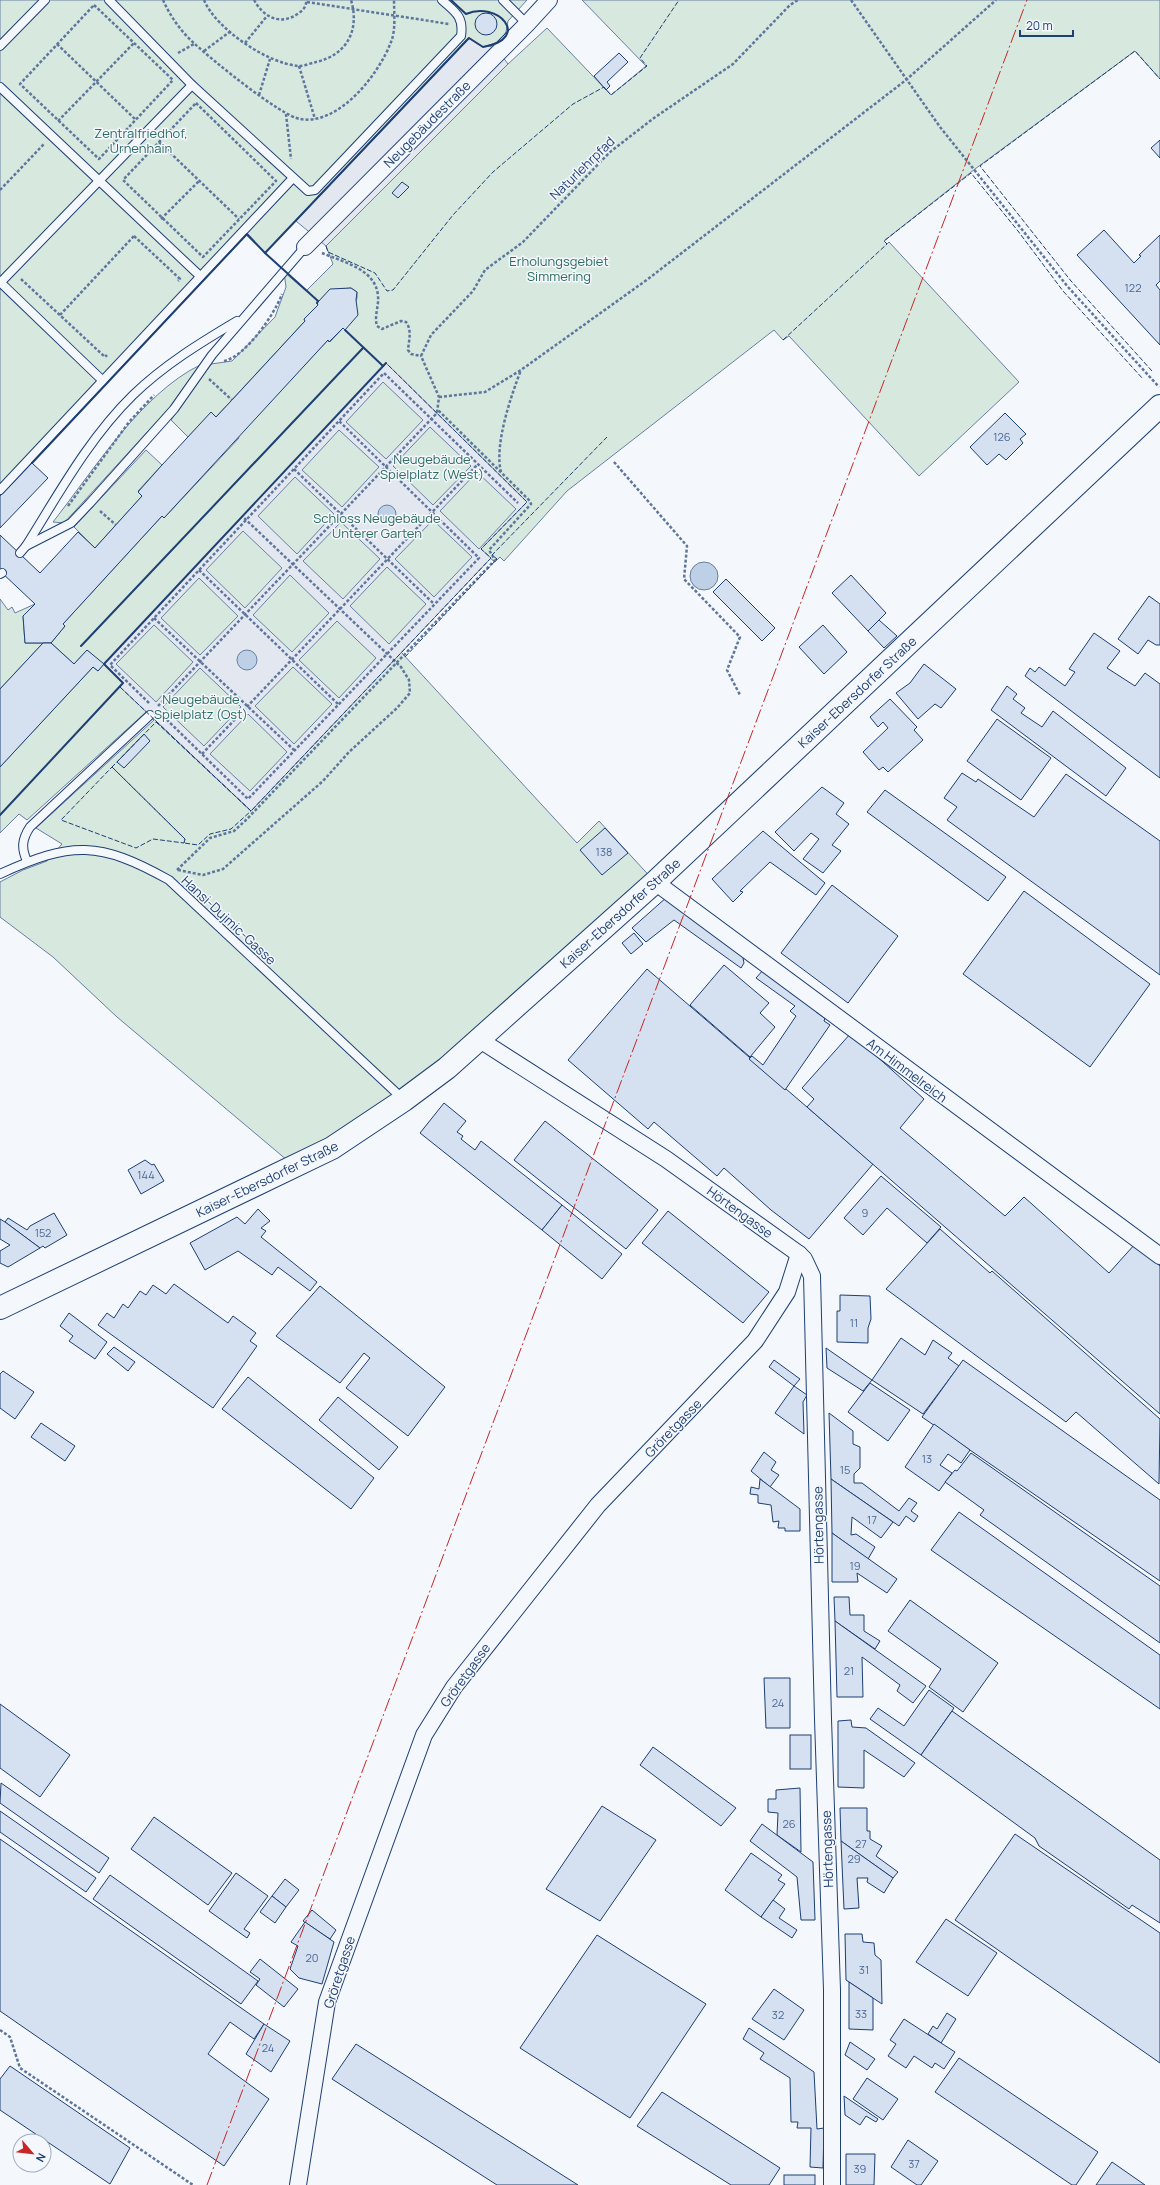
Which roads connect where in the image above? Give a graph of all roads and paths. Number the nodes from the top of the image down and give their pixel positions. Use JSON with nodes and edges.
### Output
{"nodes":[{"id":1,"x":45,"y":0,"type":"edge"},
{"id":2,"x":109,"y":0,"type":"edge"},
{"id":3,"x":163,"y":0,"type":"edge"},
{"id":4,"x":204,"y":0,"type":"edge"},
{"id":5,"x":254,"y":0,"type":"edge"},
{"id":6,"x":351,"y":0,"type":"edge"},
{"id":7,"x":394,"y":0,"type":"edge"},
{"id":8,"x":442,"y":0,"type":"edge"},
{"id":9,"x":503,"y":0,"type":"edge"},
{"id":10,"x":549,"y":0,"type":"edge"},
{"id":11,"x":798,"y":0,"type":"edge"},
{"id":12,"x":851,"y":0,"type":"edge"},
{"id":13,"x":996,"y":0,"type":"edge"},
{"id":14,"x":307,"y":1,"type":"edge"},
{"id":15,"x":354,"y":10,"type":"junction"},
{"id":16,"x":267,"y":16,"type":"junction"},
{"id":17,"x":395,"y":16,"type":"junction"},
{"id":18,"x":528,"y":24,"type":"junction"},
{"id":19,"x":463,"y":26,"type":"junction"},
{"id":20,"x":231,"y":32,"type":"junction"},
{"id":21,"x":142,"y":34,"type":"junction"},
{"id":22,"x":134,"y":43,"type":"junction"},
{"id":23,"x":245,"y":43,"type":"junction"},
{"id":24,"x":194,"y":44,"type":"junction"},
{"id":25,"x":0,"y":46,"type":"edge"},
{"id":26,"x":204,"y":51,"type":"junction"},
{"id":27,"x":167,"y":59,"type":"junction"},
{"id":28,"x":270,"y":59,"type":"junction"},
{"id":29,"x":299,"y":66,"type":"junction"},
{"id":30,"x":906,"y":80,"type":"junction"},
{"id":31,"x":192,"y":85,"type":"junction"},
{"id":32,"x":0,"y":87,"type":"edge"},
{"id":33,"x":259,"y":95,"type":"junction"},
{"id":34,"x":286,"y":114,"type":"junction"},
{"id":35,"x":315,"y":119,"type":"junction"},
{"id":36,"x":58,"y":120,"type":"junction"},
{"id":37,"x":50,"y":134,"type":"junction"},
{"id":38,"x":294,"y":178,"type":"junction"},
{"id":39,"x":199,"y":180,"type":"dead end"},
{"id":40,"x":100,"y":181,"type":"junction"},
{"id":41,"x":0,"y":190,"type":"edge"},
{"id":42,"x":162,"y":218,"type":"junction"},
{"id":43,"x":148,"y":226,"type":"junction"},
{"id":44,"x":134,"y":236,"type":"junction"},
{"id":45,"x":305,"y":247,"type":"junction"},
{"id":46,"x":12,"y":271,"type":"junction"},
{"id":47,"x":200,"y":276,"type":"junction"},
{"id":48,"x":0,"y":282,"type":"edge"},
{"id":49,"x":174,"y":285,"type":"dead end"},
{"id":50,"x":60,"y":315,"type":"junction"},
{"id":51,"x":242,"y":317,"type":"junction"},
{"id":52,"x":111,"y":352,"type":"dead end"},
{"id":53,"x":421,"y":356,"type":"junction"},
{"id":54,"x":521,"y":370,"type":"junction"},
{"id":55,"x":103,"y":381,"type":"junction"},
{"id":56,"x":217,"y":386,"type":"dead end"},
{"id":57,"x":1160,"y":388,"type":"edge"},
{"id":58,"x":439,"y":397,"type":"junction"},
{"id":59,"x":232,"y":400,"type":"dead end"},
{"id":60,"x":1160,"y":406,"type":"edge"},
{"id":61,"x":437,"y":412,"type":"junction"},
{"id":62,"x":431,"y":419,"type":"junction"},
{"id":63,"x":339,"y":421,"type":"junction"},
{"id":64,"x":614,"y":462,"type":"dead end"},
{"id":65,"x":478,"y":465,"type":"junction"},
{"id":66,"x":386,"y":467,"type":"junction"},
{"id":67,"x":294,"y":468,"type":"junction"},
{"id":68,"x":502,"y":474,"type":"junction"},
{"id":69,"x":0,"y":490,"type":"edge"},
{"id":70,"x":518,"y":504,"type":"dead end"},
{"id":71,"x":101,"y":512,"type":"dead end"},
{"id":72,"x":432,"y":512,"type":"junction"},
{"id":73,"x":341,"y":514,"type":"junction"},
{"id":74,"x":242,"y":516,"type":"dead end"},
{"id":75,"x":246,"y":520,"type":"junction"},
{"id":76,"x":116,"y":525,"type":"dead end"},
{"id":77,"x":26,"y":546,"type":"junction"},
{"id":78,"x":20,"y":554,"type":"dead end"},
{"id":79,"x":388,"y":559,"type":"junction"},
{"id":80,"x":293,"y":564,"type":"junction"},
{"id":81,"x":199,"y":570,"type":"junction"},
{"id":82,"x":434,"y":604,"type":"junction"},
{"id":83,"x":340,"y":609,"type":"junction"},
{"id":84,"x":245,"y":615,"type":"junction"},
{"id":85,"x":154,"y":618,"type":"junction"},
{"id":86,"x":386,"y":654,"type":"junction"},
{"id":87,"x":292,"y":659,"type":"junction"},
{"id":88,"x":201,"y":662,"type":"junction"},
{"id":89,"x":396,"y":663,"type":"junction"},
{"id":90,"x":740,"y":695,"type":"dead end"},
{"id":91,"x":338,"y":704,"type":"junction"},
{"id":92,"x":248,"y":706,"type":"junction"},
{"id":93,"x":152,"y":712,"type":"junction"},
{"id":94,"x":294,"y":750,"type":"junction"},
{"id":95,"x":202,"y":754,"type":"junction"},
{"id":96,"x":27,"y":861,"type":"junction"},
{"id":97,"x":178,"y":870,"type":"junction"},
{"id":98,"x":0,"y":874,"type":"edge"},
{"id":99,"x":169,"y":880,"type":"junction"},
{"id":100,"x":655,"y":882,"type":"junction"},
{"id":101,"x":480,"y":1040,"type":"junction"},
{"id":102,"x":404,"y":1100,"type":"junction"},
{"id":103,"x":799,"y":1254,"type":"junction"},
{"id":104,"x":1160,"y":1256,"type":"edge"},
{"id":105,"x":0,"y":1308,"type":"edge"},
{"id":106,"x":0,"y":2030,"type":"edge"},
{"id":107,"x":193,"y":2185,"type":"edge"},
{"id":108,"x":298,"y":2185,"type":"edge"},
{"id":109,"x":832,"y":2185,"type":"edge"}],
"edges":[{"from":1,"to":25,"type":"lane"},
{"from":2,"to":21,"type":"lane"},
{"from":3,"to":24,"type":"path"},
{"from":4,"to":20,"type":"path"},
{"from":5,"to":16,"type":"path"},
{"from":6,"to":15,"type":"path"},
{"from":7,"to":17,"type":"path"},
{"from":8,"to":19,"type":"lane"},
{"from":9,"to":18,"type":"lane"},
{"from":10,"to":18,"type":"street","name":"Neugebäudestraße"},
{"from":11,"to":53,"type":"path","name":"Naturlehrpfad"},
{"from":12,"to":30,"type":"path"},
{"from":13,"to":30,"type":"path"},
{"from":14,"to":15,"type":"path"},
{"from":14,"to":16,"type":"path"},
{"from":15,"to":17,"type":"path"},
{"from":15,"to":29,"type":"path"},
{"from":16,"to":23,"type":"path"},
{"from":17,"to":19,"type":"path"},
{"from":17,"to":35,"type":"path"},
{"from":18,"to":45,"type":"street","name":"Neugebäudestraße"},
{"from":19,"to":38,"type":"lane"},
{"from":20,"to":23,"type":"path"},
{"from":20,"to":26,"type":"path"},
{"from":21,"to":22,"type":"path"},
{"from":21,"to":27,"type":"lane"},
{"from":22,"to":36,"type":"path"},
{"from":22,"to":36,"type":"path"},
{"from":22,"to":36,"type":"path"},
{"from":23,"to":28,"type":"path"},
{"from":24,"to":26,"type":"path"},
{"from":24,"to":27,"type":"path"},
{"from":26,"to":33,"type":"path"},
{"from":27,"to":31,"type":"lane"},
{"from":28,"to":29,"type":"path"},
{"from":28,"to":33,"type":"path"},
{"from":29,"to":35,"type":"path"},
{"from":30,"to":54,"type":"path"},
{"from":30,"to":57,"type":"path"},
{"from":31,"to":38,"type":"lane"},
{"from":31,"to":40,"type":"lane"},
{"from":32,"to":37,"type":"lane"},
{"from":33,"to":34,"type":"path"},
{"from":34,"to":35,"type":"path"},
{"from":34,"to":38,"type":"path"},
{"from":36,"to":37,"type":"path"},
{"from":37,"to":40,"type":"lane"},
{"from":37,"to":41,"type":"path"},
{"from":38,"to":47,"type":"lane"},
{"from":39,"to":42,"type":"path"},
{"from":40,"to":43,"type":"lane"},
{"from":40,"to":46,"type":"lane"},
{"from":42,"to":42,"type":"path"},
{"from":42,"to":43,"type":"path"},
{"from":43,"to":44,"type":"path"},
{"from":43,"to":47,"type":"lane"},
{"from":44,"to":49,"type":"path"},
{"from":44,"to":50,"type":"path"},
{"from":45,"to":51,"type":"lane"},
{"from":45,"to":53,"type":"path"},
{"from":46,"to":48,"type":"lane"},
{"from":46,"to":50,"type":"path"},
{"from":47,"to":55,"type":"lane"},
{"from":48,"to":55,"type":"lane"},
{"from":50,"to":52,"type":"path"},
{"from":51,"to":77,"type":"lane"},
{"from":51,"to":77,"type":"lane"},
{"from":53,"to":58,"type":"path"},
{"from":54,"to":58,"type":"path"},
{"from":54,"to":68,"type":"path"},
{"from":55,"to":69,"type":"lane"},
{"from":56,"to":59,"type":"path"},
{"from":58,"to":61,"type":"path"},
{"from":60,"to":100,"type":"main road","name":"Kaiser-Ebersdorfer Straße"},
{"from":61,"to":62,"type":"path"},
{"from":61,"to":68,"type":"path"},
{"from":62,"to":63,"type":"path"},
{"from":62,"to":65,"type":"path"},
{"from":62,"to":66,"type":"path"},
{"from":63,"to":66,"type":"path"},
{"from":63,"to":67,"type":"path"},
{"from":64,"to":90,"type":"path"},
{"from":65,"to":70,"type":"path"},
{"from":65,"to":72,"type":"path"},
{"from":66,"to":72,"type":"path"},
{"from":66,"to":73,"type":"path"},
{"from":67,"to":73,"type":"path"},
{"from":67,"to":75,"type":"path"},
{"from":68,"to":89,"type":"path"},
{"from":71,"to":76,"type":"path"},
{"from":72,"to":79,"type":"path"},
{"from":72,"to":82,"type":"path"},
{"from":73,"to":79,"type":"path"},
{"from":73,"to":80,"type":"path"},
{"from":74,"to":75,"type":"path"},
{"from":75,"to":80,"type":"path"},
{"from":75,"to":81,"type":"path"},
{"from":77,"to":78,"type":"lane"},
{"from":79,"to":82,"type":"path"},
{"from":79,"to":83,"type":"path"},
{"from":80,"to":83,"type":"path"},
{"from":80,"to":84,"type":"path"},
{"from":81,"to":84,"type":"path"},
{"from":81,"to":85,"type":"path"},
{"from":82,"to":86,"type":"path"},
{"from":83,"to":86,"type":"path"},
{"from":83,"to":87,"type":"path"},
{"from":84,"to":87,"type":"path"},
{"from":84,"to":88,"type":"path"},
{"from":85,"to":88,"type":"path"},
{"from":85,"to":93,"type":"path"},
{"from":86,"to":89,"type":"path"},
{"from":86,"to":91,"type":"path"},
{"from":87,"to":91,"type":"path"},
{"from":87,"to":92,"type":"path"},
{"from":88,"to":92,"type":"path"},
{"from":88,"to":93,"type":"path"},
{"from":89,"to":97,"type":"path"},
{"from":89,"to":97,"type":"path"},
{"from":91,"to":94,"type":"path"},
{"from":92,"to":94,"type":"path"},
{"from":92,"to":95,"type":"path"},
{"from":93,"to":95,"type":"path"},
{"from":93,"to":96,"type":"lane"},
{"from":94,"to":95,"type":"path"},
{"from":96,"to":98,"type":"lane","name":"Hansi-Dujmic-Gasse"},
{"from":96,"to":99,"type":"lane","name":"Hansi-Dujmic-Gasse"},
{"from":97,"to":99,"type":"path"},
{"from":99,"to":102,"type":"lane","name":"Hansi-Dujmic-Gasse"},
{"from":100,"to":101,"type":"main road","name":"Kaiser-Ebersdorfer Straße"},
{"from":100,"to":104,"type":"street","name":"Am Himmelreich"},
{"from":101,"to":102,"type":"main road","name":"Kaiser-Ebersdorfer Straße"},
{"from":101,"to":103,"type":"street","name":"Hörtengasse"},
{"from":102,"to":105,"type":"main road","name":"Kaiser-Ebersdorfer Straße"},
{"from":103,"to":108,"type":"street","name":"Gröretgasse"},
{"from":103,"to":109,"type":"street","name":"Hörtengasse"},
{"from":106,"to":107,"type":"path"}]}
